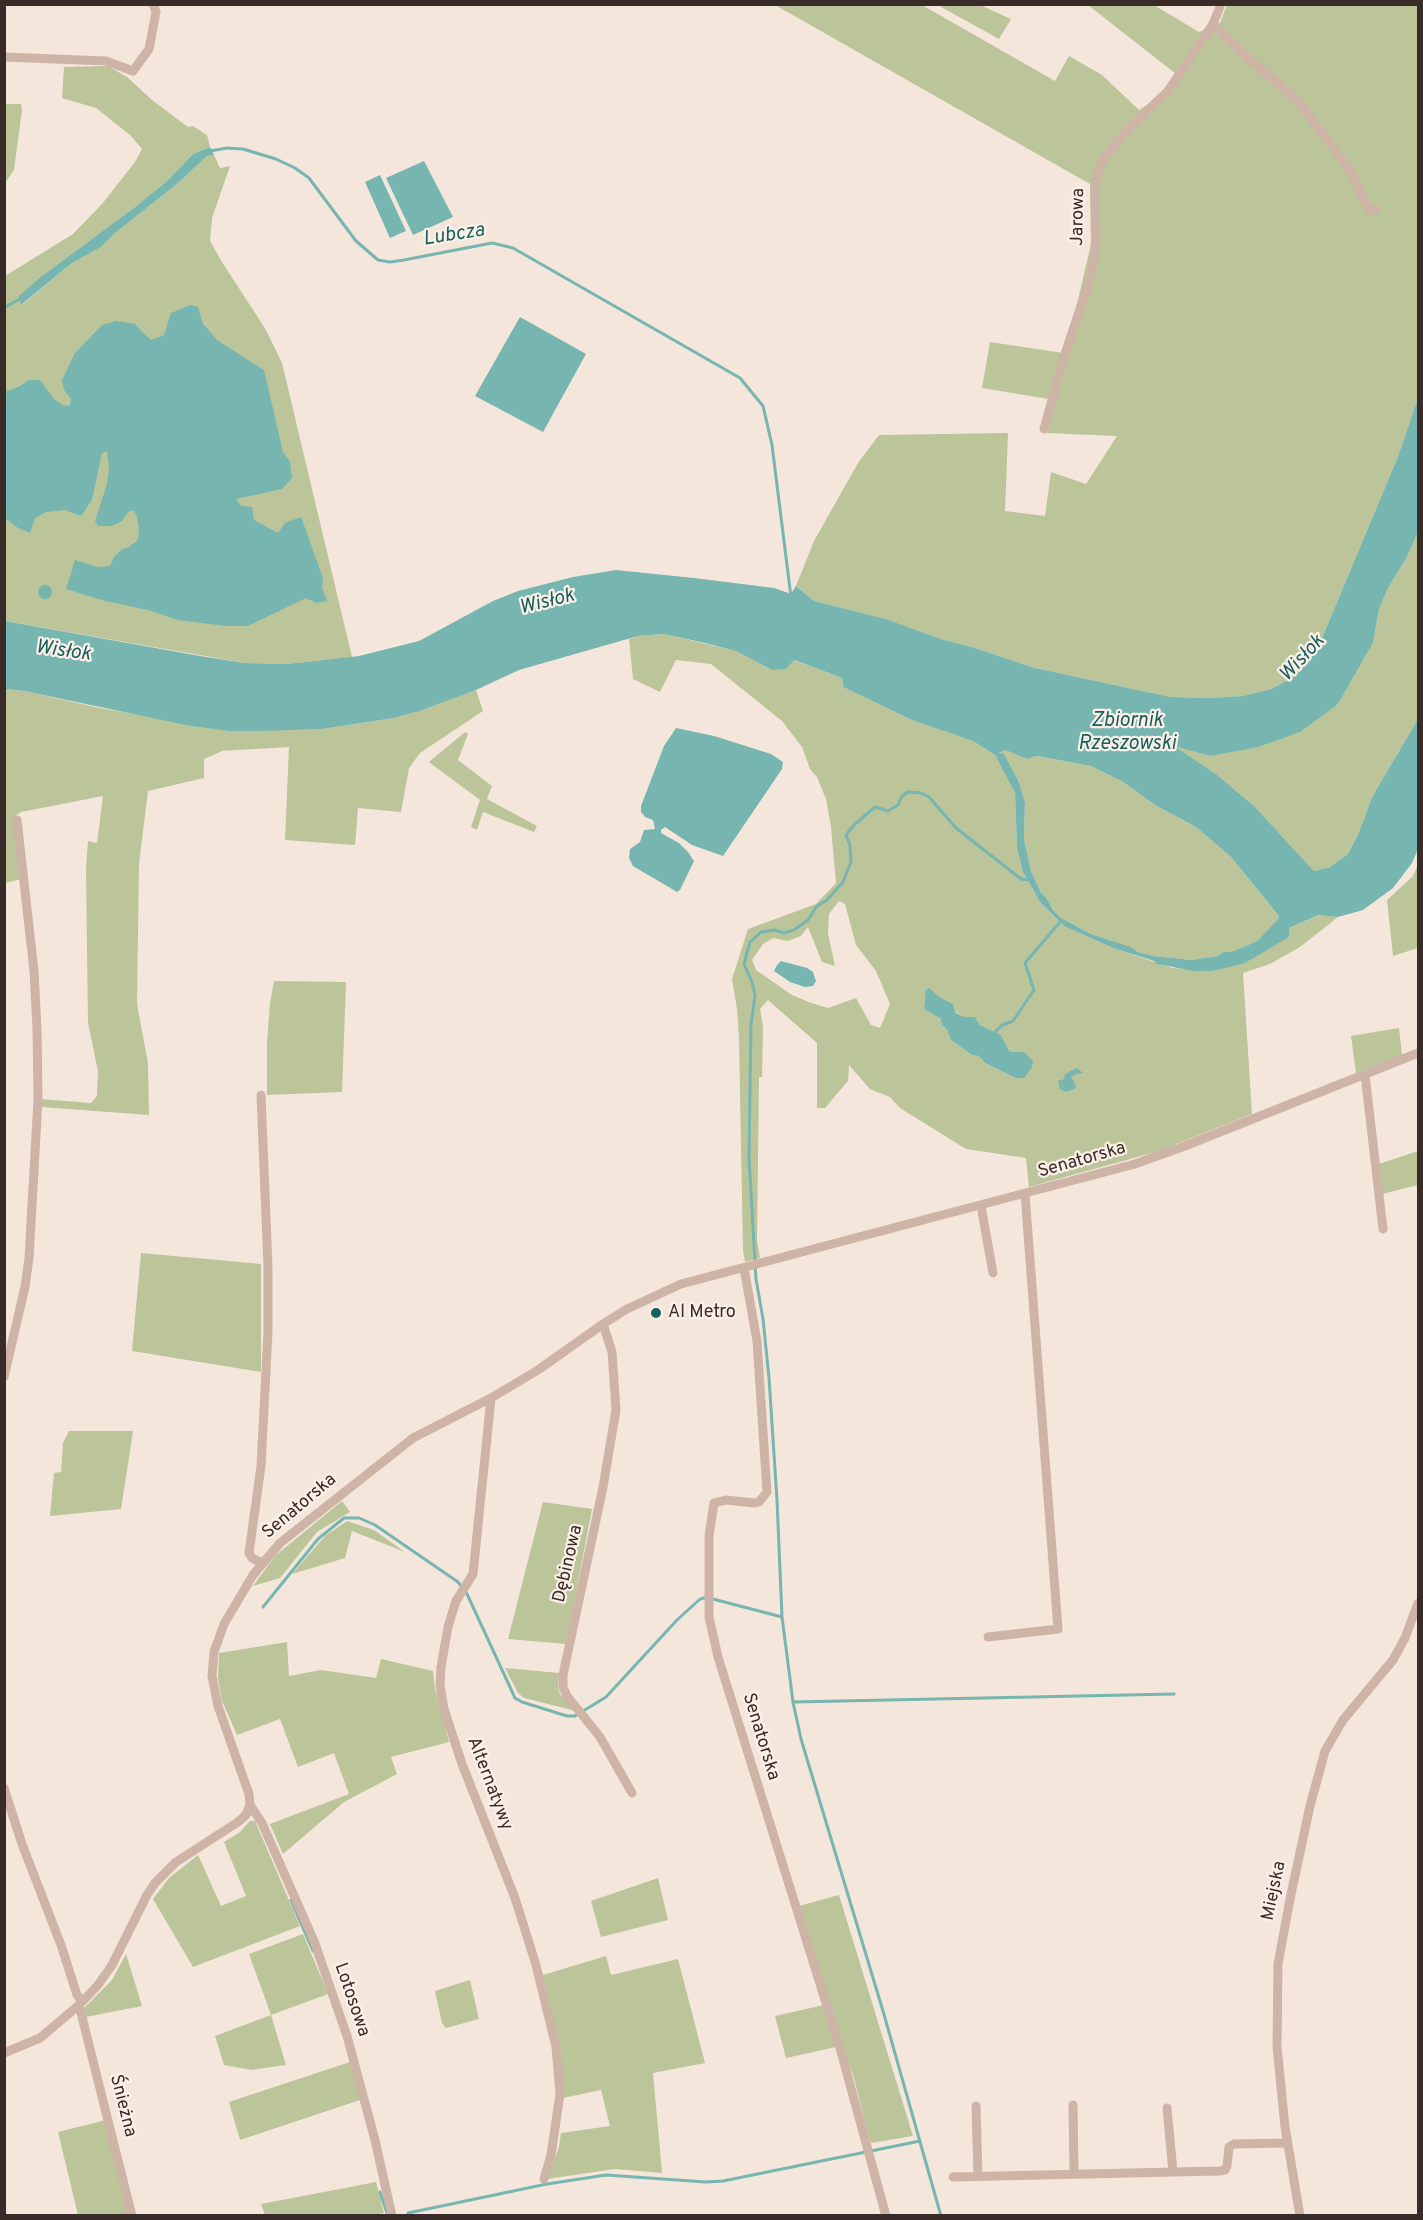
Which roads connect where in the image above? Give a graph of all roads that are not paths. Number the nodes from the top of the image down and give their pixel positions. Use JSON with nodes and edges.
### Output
{"nodes":[{"id":1,"x":153,"y":4,"type":"edge"},
{"id":2,"x":1221,"y":4,"type":"edge"},
{"id":3,"x":1213,"y":24,"type":"junction"},
{"id":4,"x":4,"y":57,"type":"edge"},
{"id":5,"x":1375,"y":209,"type":"dead end"},
{"id":6,"x":1044,"y":429,"type":"dead end"},
{"id":7,"x":17,"y":820,"type":"dead end"},
{"id":8,"x":1419,"y":1053,"type":"edge"},
{"id":9,"x":1365,"y":1075,"type":"junction"},
{"id":10,"x":261,"y":1095,"type":"dead end"},
{"id":11,"x":1025,"y":1194,"type":"junction"},
{"id":12,"x":981,"y":1206,"type":"junction"},
{"id":13,"x":1383,"y":1228,"type":"dead end"},
{"id":14,"x":744,"y":1268,"type":"junction"},
{"id":15,"x":993,"y":1273,"type":"dead end"},
{"id":16,"x":603,"y":1324,"type":"junction"},
{"id":17,"x":4,"y":1377,"type":"edge"},
{"id":18,"x":491,"y":1398,"type":"junction"},
{"id":19,"x":262,"y":1563,"type":"junction"},
{"id":20,"x":1419,"y":1603,"type":"edge"},
{"id":21,"x":988,"y":1636,"type":"dead end"},
{"id":22,"x":4,"y":1788,"type":"edge"},
{"id":23,"x":632,"y":1793,"type":"dead end"},
{"id":24,"x":250,"y":1805,"type":"junction"},
{"id":25,"x":80,"y":2003,"type":"junction"},
{"id":26,"x":4,"y":2053,"type":"edge"},
{"id":27,"x":1073,"y":2105,"type":"dead end"},
{"id":28,"x":976,"y":2106,"type":"dead end"},
{"id":29,"x":1167,"y":2108,"type":"dead end"},
{"id":30,"x":1287,"y":2143,"type":"junction"},
{"id":31,"x":1173,"y":2172,"type":"junction"},
{"id":32,"x":1074,"y":2174,"type":"junction"},
{"id":33,"x":978,"y":2176,"type":"junction"},
{"id":34,"x":953,"y":2177,"type":"dead end"},
{"id":35,"x":544,"y":2180,"type":"dead end"},
{"id":36,"x":132,"y":2216,"type":"edge"},
{"id":37,"x":392,"y":2216,"type":"edge"},
{"id":38,"x":886,"y":2216,"type":"edge"},
{"id":39,"x":1300,"y":2216,"type":"edge"}],
"edges":[{"from":1,"to":4,"type":"street"},
{"from":2,"to":3,"type":"street","name":"Jarowa"},
{"from":3,"to":5,"type":"street"},
{"from":3,"to":6,"type":"street","name":"Jarowa"},
{"from":7,"to":17,"type":"street"},
{"from":8,"to":9,"type":"street","name":"Senatorska"},
{"from":9,"to":11,"type":"street","name":"Senatorska"},
{"from":9,"to":13,"type":"street"},
{"from":10,"to":19,"type":"street"},
{"from":11,"to":12,"type":"street","name":"Senatorska"},
{"from":11,"to":21,"type":"street"},
{"from":12,"to":14,"type":"street","name":"Senatorska"},
{"from":12,"to":15,"type":"street"},
{"from":14,"to":16,"type":"street","name":"Senatorska"},
{"from":14,"to":38,"type":"street","name":"Senatorska"},
{"from":16,"to":18,"type":"street","name":"Senatorska"},
{"from":16,"to":23,"type":"street","name":"Dębinowa"},
{"from":18,"to":19,"type":"street","name":"Senatorska"},
{"from":18,"to":35,"type":"street","name":"Alternatywy"},
{"from":19,"to":24,"type":"street","name":"Senatorska"},
{"from":20,"to":30,"type":"street","name":"Miejska"},
{"from":22,"to":25,"type":"street","name":"Śnieżna"},
{"from":24,"to":25,"type":"street"},
{"from":24,"to":37,"type":"street","name":"Lotosowa"},
{"from":25,"to":26,"type":"street"},
{"from":25,"to":36,"type":"street","name":"Śnieżna"},
{"from":27,"to":32,"type":"street"},
{"from":28,"to":33,"type":"street"},
{"from":29,"to":31,"type":"street"},
{"from":30,"to":31,"type":"street"},
{"from":30,"to":39,"type":"street","name":"Miejska"},
{"from":31,"to":32,"type":"street"},
{"from":32,"to":33,"type":"street"},
{"from":33,"to":34,"type":"street"}]}
